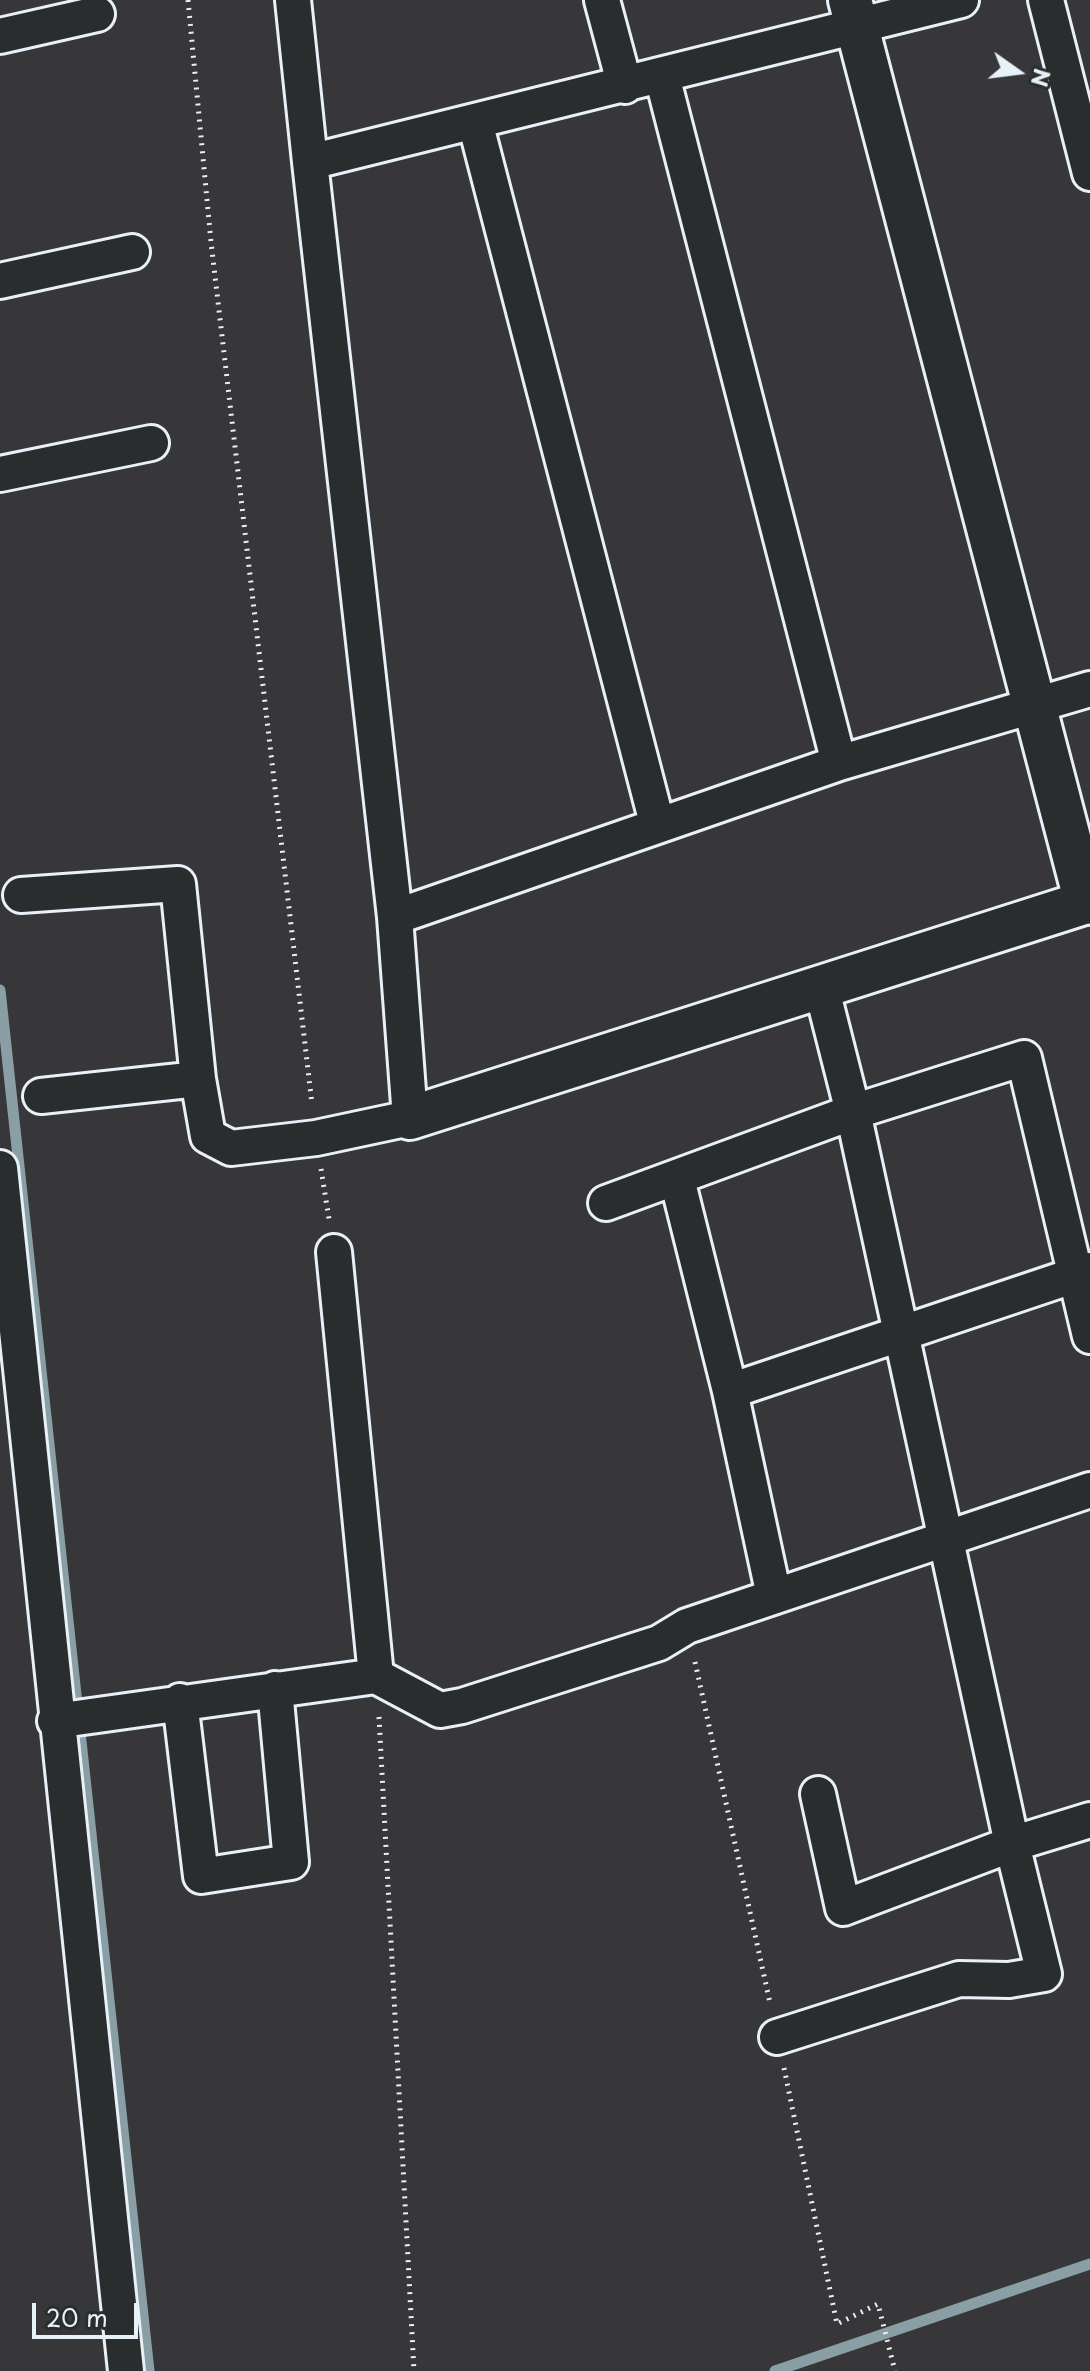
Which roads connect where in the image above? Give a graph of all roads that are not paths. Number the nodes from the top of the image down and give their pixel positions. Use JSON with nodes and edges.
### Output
{"nodes":[{"id":1,"x":293,"y":0,"type":"edge"},
{"id":2,"x":602,"y":0,"type":"edge"},
{"id":3,"x":961,"y":0,"type":"edge"},
{"id":4,"x":1046,"y":0,"type":"edge"},
{"id":5,"x":854,"y":12,"type":"edge"},
{"id":6,"x":97,"y":14,"type":"dead end"},
{"id":7,"x":0,"y":36,"type":"edge"},
{"id":8,"x":662,"y":76,"type":"junction"},
{"id":9,"x":625,"y":86,"type":"junction"},
{"id":10,"x":475,"y":122,"type":"junction"},
{"id":11,"x":310,"y":162,"type":"junction"},
{"id":12,"x":1090,"y":173,"type":"edge"},
{"id":13,"x":132,"y":252,"type":"dead end"},
{"id":14,"x":0,"y":281,"type":"edge"},
{"id":15,"x":151,"y":443,"type":"dead end"},
{"id":16,"x":0,"y":474,"type":"edge"},
{"id":17,"x":1090,"y":689,"type":"edge"},
{"id":18,"x":1033,"y":704,"type":"junction"},
{"id":19,"x":839,"y":763,"type":"junction"},
{"id":20,"x":657,"y":823,"type":"junction"},
{"id":21,"x":21,"y":895,"type":"dead end"},
{"id":22,"x":1088,"y":902,"type":"edge"},
{"id":23,"x":395,"y":917,"type":"junction"},
{"id":24,"x":821,"y":986,"type":"junction"},
{"id":25,"x":198,"y":1079,"type":"junction"},
{"id":26,"x":41,"y":1096,"type":"dead end"},
{"id":27,"x":853,"y":1112,"type":"junction"},
{"id":28,"x":410,"y":1118,"type":"junction"},
{"id":29,"x":0,"y":1168,"type":"edge"},
{"id":30,"x":677,"y":1179,"type":"junction"},
{"id":31,"x":606,"y":1203,"type":"dead end"},
{"id":32,"x":334,"y":1252,"type":"road end"},
{"id":33,"x":1083,"y":1272,"type":"edge"},
{"id":34,"x":902,"y":1333,"type":"junction"},
{"id":35,"x":1090,"y":1336,"type":"edge"},
{"id":36,"x":730,"y":1391,"type":"junction"},
{"id":37,"x":1090,"y":1490,"type":"edge"},
{"id":38,"x":945,"y":1539,"type":"junction"},
{"id":39,"x":774,"y":1596,"type":"junction"},
{"id":40,"x":376,"y":1676,"type":"junction"},
{"id":41,"x":275,"y":1689,"type":"junction"},
{"id":42,"x":180,"y":1701,"type":"junction"},
{"id":43,"x":55,"y":1721,"type":"junction"},
{"id":44,"x":818,"y":1794,"type":"dead end"},
{"id":45,"x":1090,"y":1820,"type":"edge"},
{"id":46,"x":1012,"y":1844,"type":"junction"},
{"id":47,"x":777,"y":2037,"type":"dead end"},
{"id":48,"x":126,"y":2371,"type":"edge"}],
"edges":[{"from":1,"to":11,"type":"street"},
{"from":2,"to":9,"type":"street"},
{"from":3,"to":5,"type":"street"},
{"from":4,"to":12,"type":"street"},
{"from":5,"to":8,"type":"street"},
{"from":5,"to":18,"type":"street"},
{"from":6,"to":7,"type":"street"},
{"from":8,"to":9,"type":"street"},
{"from":8,"to":19,"type":"street"},
{"from":9,"to":10,"type":"street"},
{"from":10,"to":11,"type":"street"},
{"from":10,"to":20,"type":"street"},
{"from":11,"to":23,"type":"street"},
{"from":13,"to":14,"type":"street"},
{"from":15,"to":16,"type":"street"},
{"from":17,"to":18,"type":"street"},
{"from":18,"to":19,"type":"street"},
{"from":18,"to":22,"type":"street"},
{"from":19,"to":20,"type":"street"},
{"from":20,"to":23,"type":"street"},
{"from":21,"to":25,"type":"street"},
{"from":22,"to":24,"type":"street"},
{"from":23,"to":28,"type":"street"},
{"from":24,"to":27,"type":"street"},
{"from":24,"to":28,"type":"street"},
{"from":25,"to":26,"type":"street"},
{"from":25,"to":28,"type":"street"},
{"from":27,"to":30,"type":"street"},
{"from":27,"to":33,"type":"street"},
{"from":27,"to":34,"type":"street"},
{"from":29,"to":43,"type":"street"},
{"from":30,"to":31,"type":"street"},
{"from":30,"to":36,"type":"street"},
{"from":32,"to":40,"type":"street"},
{"from":33,"to":34,"type":"street"},
{"from":33,"to":35,"type":"street"},
{"from":34,"to":36,"type":"street"},
{"from":34,"to":38,"type":"street"},
{"from":36,"to":39,"type":"street"},
{"from":37,"to":38,"type":"street"},
{"from":38,"to":39,"type":"street"},
{"from":38,"to":46,"type":"street"},
{"from":39,"to":40,"type":"street"},
{"from":40,"to":41,"type":"street"},
{"from":41,"to":42,"type":"street"},
{"from":41,"to":42,"type":"street"},
{"from":42,"to":43,"type":"street"},
{"from":43,"to":48,"type":"street"},
{"from":44,"to":46,"type":"street"},
{"from":45,"to":46,"type":"street"},
{"from":46,"to":47,"type":"street"}]}
